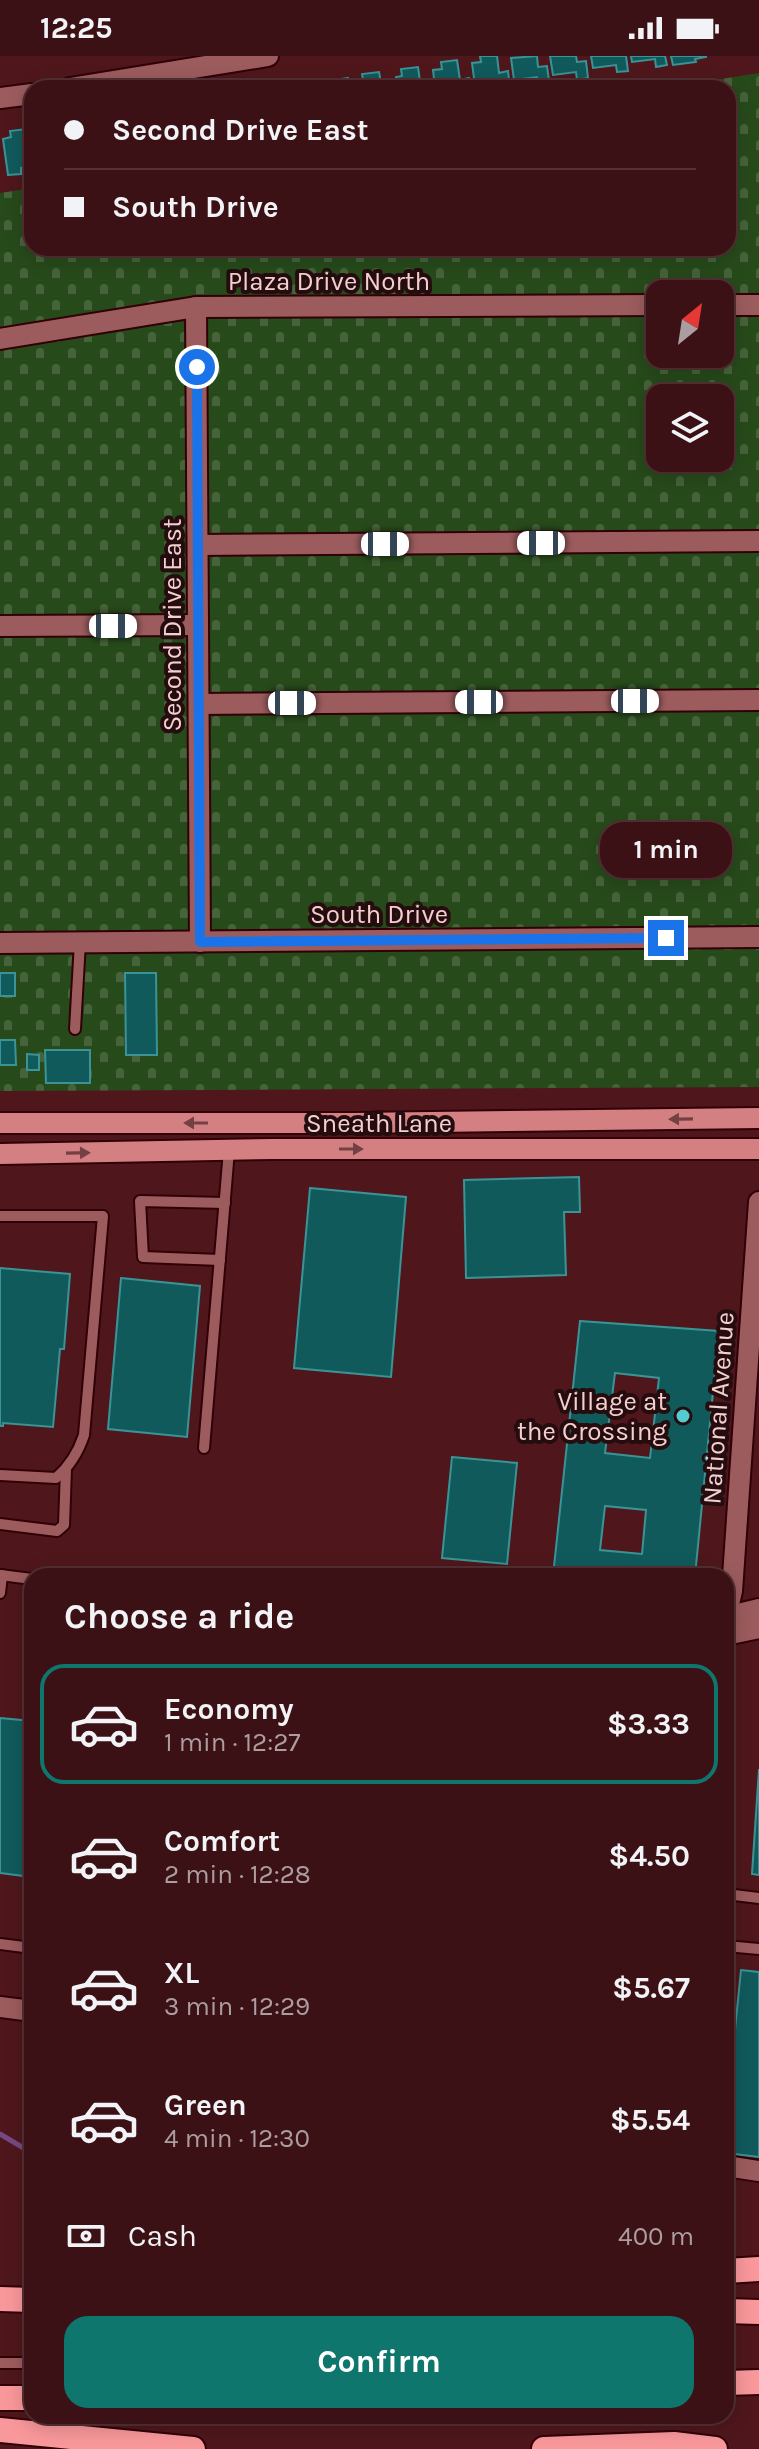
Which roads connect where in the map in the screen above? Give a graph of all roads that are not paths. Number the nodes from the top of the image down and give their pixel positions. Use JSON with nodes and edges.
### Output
{"nodes":[{"id":1,"x":268,"y":56,"type":"edge"},
{"id":2,"x":120,"y":80,"type":"edge"},
{"id":3,"x":24,"y":95,"type":"edge"},
{"id":4,"x":0,"y":98,"type":"edge"},
{"id":5,"x":646,"y":305,"type":"edge"},
{"id":6,"x":734,"y":305,"type":"edge"},
{"id":7,"x":759,"y":305,"type":"edge"},
{"id":8,"x":196,"y":307,"type":"junction"},
{"id":9,"x":0,"y":339,"type":"edge"},
{"id":10,"x":759,"y":541,"type":"edge"},
{"id":11,"x":198,"y":545,"type":"junction"},
{"id":12,"x":198,"y":625,"type":"junction"},
{"id":13,"x":0,"y":626,"type":"edge"},
{"id":14,"x":759,"y":700,"type":"edge"},
{"id":15,"x":199,"y":704,"type":"junction"},
{"id":16,"x":759,"y":937,"type":"edge"},
{"id":17,"x":80,"y":942,"type":"junction"},
{"id":18,"x":200,"y":942,"type":"junction"},
{"id":19,"x":0,"y":943,"type":"edge"},
{"id":20,"x":75,"y":1029,"type":"dead end"},
{"id":21,"x":759,"y":1118,"type":"edge"},
{"id":22,"x":0,"y":1123,"type":"edge"},
{"id":23,"x":759,"y":1149,"type":"edge"},
{"id":24,"x":229,"y":1150,"type":"junction"},
{"id":25,"x":0,"y":1154,"type":"edge"},
{"id":26,"x":759,"y":1202,"type":"edge"},
{"id":27,"x":225,"y":1203,"type":"junction"},
{"id":28,"x":0,"y":1216,"type":"edge"},
{"id":29,"x":220,"y":1260,"type":"junction"},
{"id":30,"x":204,"y":1448,"type":"dead end"},
{"id":31,"x":66,"y":1469,"type":"junction"},
{"id":32,"x":0,"y":1475,"type":"edge"},
{"id":33,"x":0,"y":1524,"type":"edge"},
{"id":34,"x":733,"y":1568,"type":"edge"},
{"id":35,"x":1,"y":1575,"type":"edge"},
{"id":36,"x":24,"y":1578,"type":"edge"},
{"id":37,"x":0,"y":1593,"type":"edge"},
{"id":38,"x":759,"y":1609,"type":"edge"},
{"id":39,"x":734,"y":1615,"type":"edge"},
{"id":40,"x":759,"y":1628,"type":"edge"},
{"id":41,"x":734,"y":1633,"type":"edge"},
{"id":42,"x":734,"y":1895,"type":"edge"},
{"id":43,"x":759,"y":1898,"type":"edge"},
{"id":44,"x":0,"y":1944,"type":"edge"},
{"id":45,"x":24,"y":1947,"type":"edge"},
{"id":46,"x":734,"y":1947,"type":"edge"},
{"id":47,"x":759,"y":1949,"type":"edge"},
{"id":48,"x":0,"y":2007,"type":"edge"},
{"id":49,"x":24,"y":2010,"type":"edge"},
{"id":50,"x":734,"y":2167,"type":"edge"},
{"id":51,"x":759,"y":2171,"type":"edge"},
{"id":52,"x":759,"y":2269,"type":"edge"},
{"id":53,"x":734,"y":2271,"type":"edge"},
{"id":54,"x":0,"y":2299,"type":"edge"},
{"id":55,"x":24,"y":2300,"type":"edge"},
{"id":56,"x":24,"y":2307,"type":"edge"},
{"id":57,"x":0,"y":2308,"type":"edge"},
{"id":58,"x":734,"y":2311,"type":"edge"},
{"id":59,"x":759,"y":2312,"type":"edge"},
{"id":60,"x":0,"y":2363,"type":"edge"},
{"id":61,"x":24,"y":2363,"type":"edge"},
{"id":62,"x":734,"y":2373,"type":"edge"},
{"id":63,"x":759,"y":2373,"type":"edge"},
{"id":64,"x":759,"y":2382,"type":"edge"},
{"id":65,"x":734,"y":2383,"type":"edge"},
{"id":66,"x":0,"y":2398,"type":"edge"},
{"id":67,"x":24,"y":2398,"type":"edge"},
{"id":68,"x":0,"y":2430,"type":"edge"},
{"id":69,"x":193,"y":2449,"type":"edge"},
{"id":70,"x":544,"y":2449,"type":"edge"},
{"id":71,"x":715,"y":2449,"type":"edge"}],
"edges":[{"from":1,"to":2,"type":"street"},
{"from":3,"to":4,"type":"street"},
{"from":5,"to":8,"type":"street","name":"Plaza Drive North"},
{"from":6,"to":7,"type":"street"},
{"from":8,"to":9,"type":"street","name":"Plaza Drive North"},
{"from":8,"to":11,"type":"street","name":"Second Drive East"},
{"from":10,"to":11,"type":"street"},
{"from":11,"to":12,"type":"street","name":"Second Drive East"},
{"from":12,"to":13,"type":"street"},
{"from":12,"to":15,"type":"street","name":"Second Drive East"},
{"from":14,"to":15,"type":"street"},
{"from":15,"to":18,"type":"street","name":"Second Drive East"},
{"from":16,"to":18,"type":"street","name":"South Drive"},
{"from":17,"to":18,"type":"street","name":"South Drive"},
{"from":17,"to":19,"type":"street","name":"South Drive"},
{"from":17,"to":20,"type":"lane"},
{"from":21,"to":22,"type":"main road","name":"Sneath Lane","one_way":true},
{"from":24,"to":23,"type":"main road","name":"Sneath Lane","one_way":true},
{"from":25,"to":24,"type":"main road","name":"Sneath Lane","one_way":true},
{"from":24,"to":27,"type":"lane"},
{"from":26,"to":34,"type":"street","name":"National Avenue"},
{"from":27,"to":29,"type":"lane"},
{"from":27,"to":29,"type":"lane"},
{"from":28,"to":31,"type":"lane"},
{"from":29,"to":30,"type":"lane"},
{"from":31,"to":32,"type":"lane"},
{"from":31,"to":33,"type":"lane"},
{"from":35,"to":36,"type":"lane"},
{"from":35,"to":37,"type":"lane"},
{"from":38,"to":39,"type":"street"},
{"from":40,"to":41,"type":"street"},
{"from":42,"to":43,"type":"lane"},
{"from":44,"to":45,"type":"lane"},
{"from":46,"to":47,"type":"lane"},
{"from":48,"to":49,"type":"street"},
{"from":50,"to":51,"type":"street"},
{"from":52,"to":53,"type":"highway"},
{"from":54,"to":55,"type":"highway"},
{"from":56,"to":57,"type":"lane"},
{"from":58,"to":59,"type":"highway"},
{"from":60,"to":61,"type":"lane"},
{"from":62,"to":63,"type":"lane"},
{"from":64,"to":65,"type":"highway"},
{"from":66,"to":67,"type":"highway"},
{"from":68,"to":69,"type":"highway"},
{"from":70,"to":71,"type":"highway"}]}
